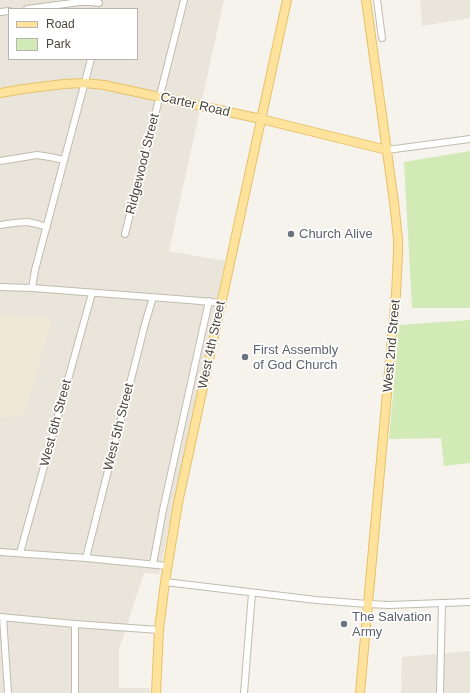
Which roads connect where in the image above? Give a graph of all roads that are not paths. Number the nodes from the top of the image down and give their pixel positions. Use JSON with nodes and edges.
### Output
{"nodes":[{"id":1,"x":184,"y":0,"type":"edge"},
{"id":2,"x":287,"y":0,"type":"edge"},
{"id":3,"x":366,"y":0,"type":"edge"},
{"id":4,"x":377,"y":0,"type":"edge"},
{"id":5,"x":99,"y":4,"type":"edge"},
{"id":6,"x":36,"y":8,"type":"edge"},
{"id":7,"x":369,"y":17,"type":"junction"},
{"id":8,"x":379,"y":17,"type":"junction"},
{"id":9,"x":382,"y":38,"type":"dead end"},
{"id":10,"x":91,"y":60,"type":"edge"},
{"id":11,"x":85,"y":83,"type":"junction"},
{"id":12,"x":0,"y":93,"type":"edge"},
{"id":13,"x":160,"y":97,"type":"junction"},
{"id":14,"x":261,"y":119,"type":"junction"},
{"id":15,"x":470,"y":138,"type":"edge"},
{"id":16,"x":387,"y":150,"type":"junction"},
{"id":17,"x":64,"y":160,"type":"junction"},
{"id":18,"x":0,"y":161,"type":"edge"},
{"id":19,"x":0,"y":225,"type":"edge"},
{"id":20,"x":46,"y":227,"type":"junction"},
{"id":21,"x":125,"y":234,"type":"dead end"},
{"id":22,"x":0,"y":287,"type":"edge"},
{"id":23,"x":32,"y":288,"type":"junction"},
{"id":24,"x":92,"y":293,"type":"junction"},
{"id":25,"x":153,"y":297,"type":"junction"},
{"id":26,"x":209,"y":301,"type":"junction"},
{"id":27,"x":222,"y":303,"type":"junction"},
{"id":28,"x":0,"y":552,"type":"edge"},
{"id":29,"x":20,"y":553,"type":"junction"},
{"id":30,"x":86,"y":558,"type":"junction"},
{"id":31,"x":153,"y":564,"type":"junction"},
{"id":32,"x":167,"y":566,"type":"junction"},
{"id":33,"x":164,"y":582,"type":"junction"},
{"id":34,"x":252,"y":593,"type":"junction"},
{"id":35,"x":470,"y":602,"type":"edge"},
{"id":36,"x":442,"y":603,"type":"junction"},
{"id":37,"x":368,"y":604,"type":"junction"},
{"id":38,"x":2,"y":617,"type":"edge"},
{"id":39,"x":75,"y":624,"type":"junction"},
{"id":40,"x":159,"y":630,"type":"junction"},
{"id":41,"x":8,"y":693,"type":"edge"},
{"id":42,"x":75,"y":693,"type":"edge"},
{"id":43,"x":156,"y":693,"type":"edge"},
{"id":44,"x":244,"y":693,"type":"edge"},
{"id":45,"x":360,"y":693,"type":"edge"},
{"id":46,"x":440,"y":693,"type":"edge"}],
"edges":[{"from":1,"to":13,"type":"street","name":"Ridgewood Street"},
{"from":2,"to":14,"type":"main road","name":"West 4th Street"},
{"from":3,"to":7,"type":"main road","name":"West 2nd Street"},
{"from":4,"to":8,"type":"street"},
{"from":5,"to":6,"type":"street"},
{"from":7,"to":8,"type":"street"},
{"from":7,"to":16,"type":"main road","name":"West 2nd Street"},
{"from":8,"to":9,"type":"street"},
{"from":10,"to":11,"type":"street"},
{"from":11,"to":12,"type":"main road","name":"Carter Road"},
{"from":11,"to":13,"type":"main road","name":"Carter Road"},
{"from":11,"to":17,"type":"street"},
{"from":13,"to":14,"type":"main road","name":"Carter Road"},
{"from":13,"to":21,"type":"street","name":"Ridgewood Street"},
{"from":14,"to":16,"type":"main road","name":"Carter Road"},
{"from":14,"to":27,"type":"main road","name":"West 4th Street"},
{"from":15,"to":16,"type":"street"},
{"from":16,"to":37,"type":"main road","name":"West 2nd Street"},
{"from":17,"to":18,"type":"street"},
{"from":17,"to":20,"type":"street"},
{"from":19,"to":20,"type":"street"},
{"from":20,"to":23,"type":"street"},
{"from":22,"to":23,"type":"street"},
{"from":23,"to":24,"type":"street"},
{"from":24,"to":25,"type":"street"},
{"from":24,"to":29,"type":"street","name":"West 6th Street"},
{"from":25,"to":26,"type":"street"},
{"from":25,"to":30,"type":"street","name":"West 5th Street"},
{"from":26,"to":27,"type":"street"},
{"from":26,"to":31,"type":"street","name":"West 4th Street"},
{"from":27,"to":32,"type":"main road","name":"West 4th Street"},
{"from":28,"to":29,"type":"street"},
{"from":29,"to":30,"type":"street"},
{"from":30,"to":31,"type":"street"},
{"from":31,"to":32,"type":"street"},
{"from":32,"to":33,"type":"main road","name":"West 4th Street"},
{"from":33,"to":34,"type":"street"},
{"from":33,"to":40,"type":"main road","name":"West 4th Street"},
{"from":34,"to":37,"type":"street"},
{"from":34,"to":44,"type":"street"},
{"from":35,"to":36,"type":"street"},
{"from":36,"to":37,"type":"street"},
{"from":36,"to":46,"type":"street"},
{"from":37,"to":45,"type":"main road","name":"West 2nd Street"},
{"from":38,"to":39,"type":"street"},
{"from":38,"to":41,"type":"street"},
{"from":39,"to":40,"type":"street"},
{"from":39,"to":42,"type":"street"},
{"from":40,"to":43,"type":"main road","name":"West 4th Street"}]}
